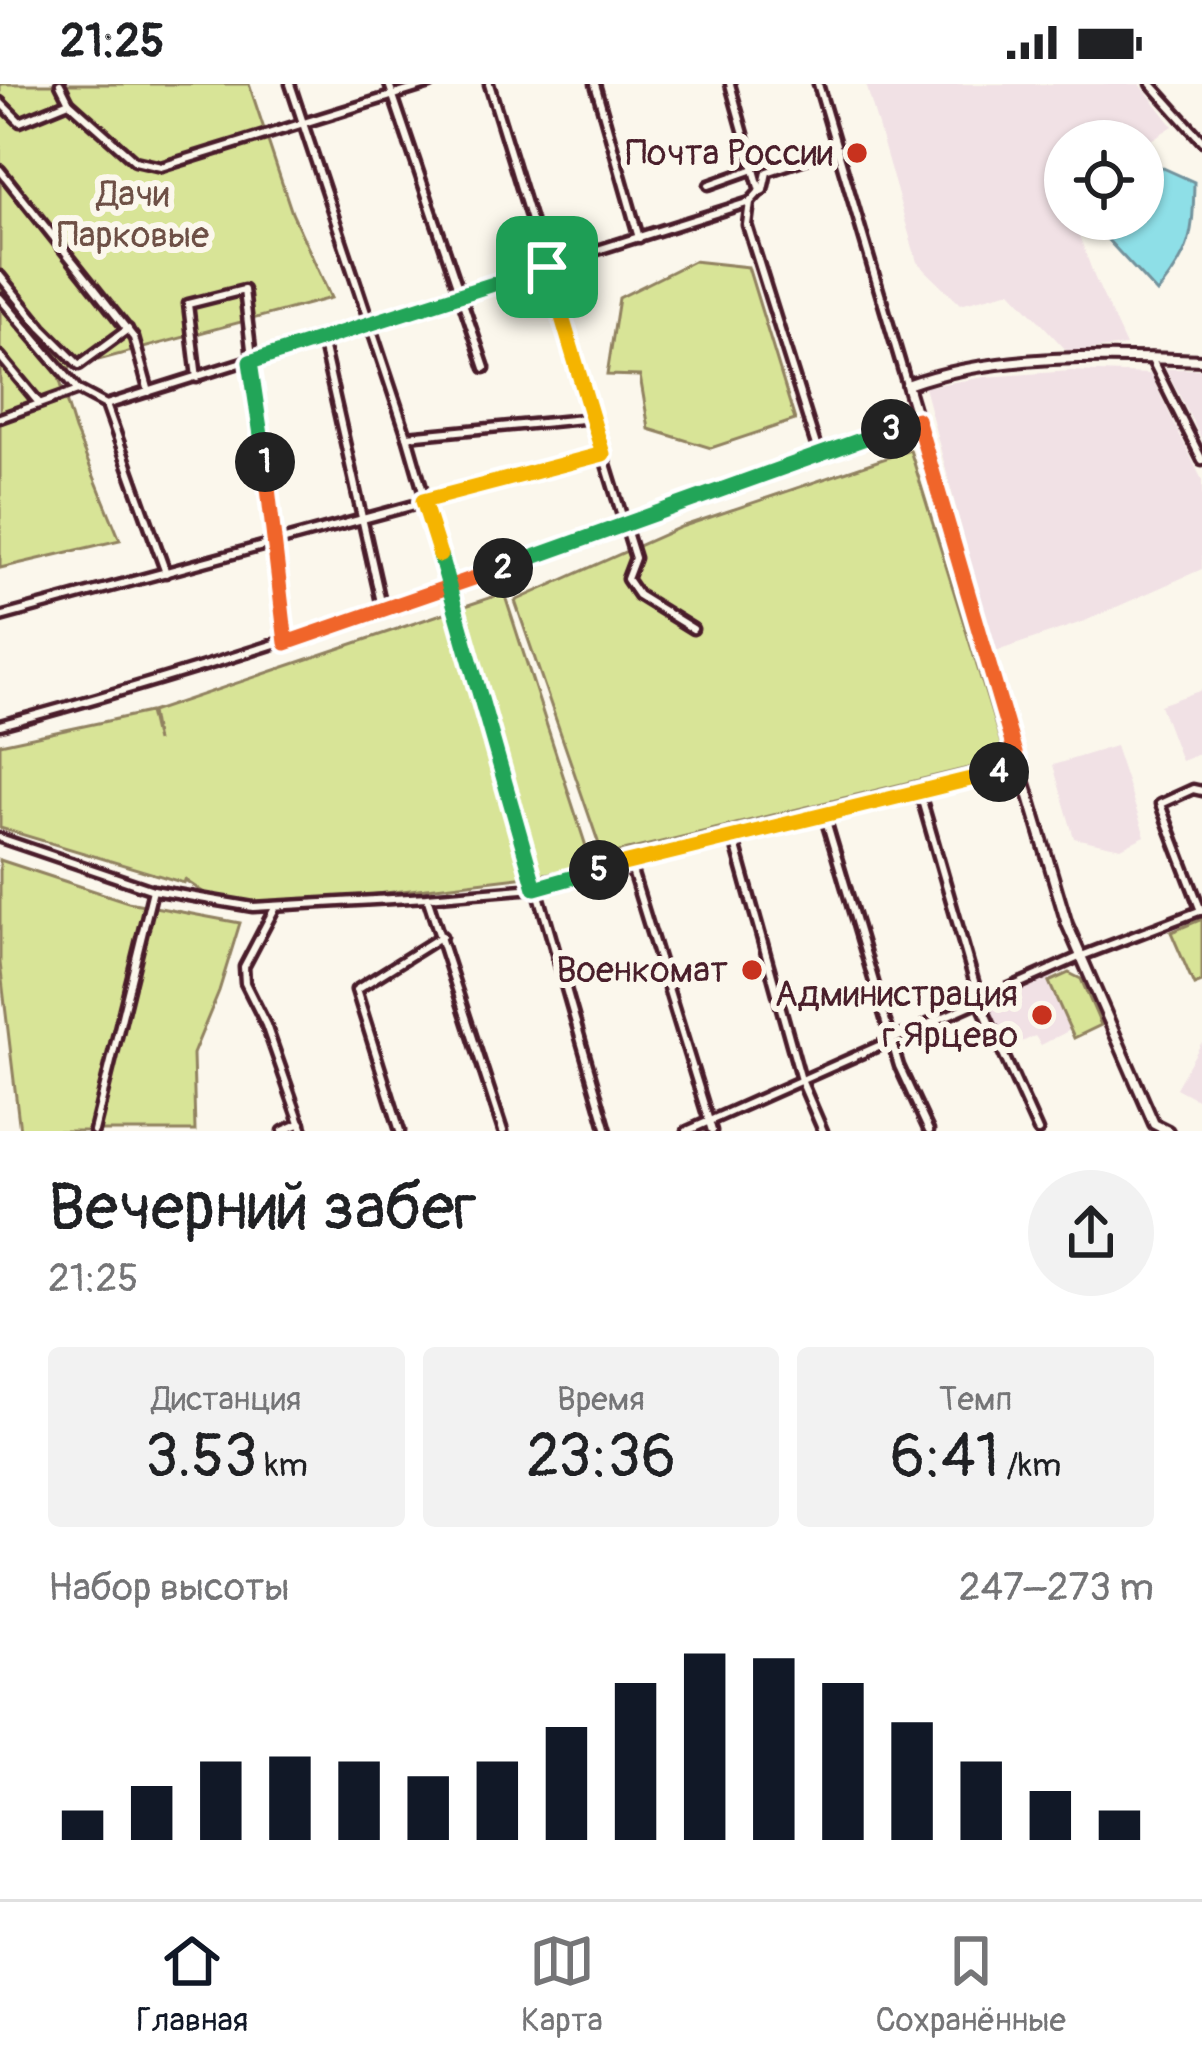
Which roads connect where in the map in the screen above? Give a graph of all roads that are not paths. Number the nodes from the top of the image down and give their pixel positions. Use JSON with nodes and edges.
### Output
{"nodes":[{"id":1,"x":60,"y":84,"type":"edge"},
{"id":2,"x":290,"y":84,"type":"edge"},
{"id":3,"x":389,"y":84,"type":"edge"},
{"id":4,"x":430,"y":84,"type":"edge"},
{"id":5,"x":489,"y":84,"type":"edge"},
{"id":6,"x":595,"y":84,"type":"edge"},
{"id":7,"x":730,"y":84,"type":"edge"},
{"id":8,"x":818,"y":84,"type":"edge"},
{"id":9,"x":1151,"y":84,"type":"edge"},
{"id":10,"x":392,"y":95,"type":"junction"},
{"id":11,"x":0,"y":102,"type":"edge"},
{"id":12,"x":69,"y":102,"type":"junction"},
{"id":13,"x":303,"y":123,"type":"junction"},
{"id":14,"x":1202,"y":141,"type":"edge"},
{"id":15,"x":838,"y":148,"type":"junction"},
{"id":16,"x":754,"y":169,"type":"junction"},
{"id":17,"x":0,"y":170,"type":"edge"},
{"id":18,"x":709,"y":185,"type":"dead end"},
{"id":19,"x":759,"y":192,"type":"junction"},
{"id":20,"x":750,"y":202,"type":"junction"},
{"id":21,"x":639,"y":238,"type":"junction"},
{"id":22,"x":547,"y":267,"type":"junction"},
{"id":23,"x":0,"y":276,"type":"edge"},
{"id":24,"x":460,"y":293,"type":"junction"},
{"id":25,"x":0,"y":298,"type":"edge"},
{"id":26,"x":372,"y":322,"type":"junction"},
{"id":27,"x":128,"y":329,"type":"junction"},
{"id":28,"x":322,"y":340,"type":"junction"},
{"id":29,"x":0,"y":356,"type":"edge"},
{"id":30,"x":1151,"y":358,"type":"junction"},
{"id":31,"x":1202,"y":360,"type":"edge"},
{"id":32,"x":250,"y":362,"type":"junction"},
{"id":33,"x":485,"y":368,"type":"dead end"},
{"id":34,"x":197,"y":378,"type":"junction"},
{"id":35,"x":907,"y":385,"type":"junction"},
{"id":36,"x":78,"y":389,"type":"junction"},
{"id":37,"x":149,"y":392,"type":"junction"},
{"id":38,"x":39,"y":403,"type":"junction"},
{"id":39,"x":106,"y":405,"type":"junction"},
{"id":40,"x":2,"y":414,"type":"edge"},
{"id":41,"x":593,"y":418,"type":"junction"},
{"id":42,"x":917,"y":419,"type":"junction"},
{"id":43,"x":407,"y":436,"type":"junction"},
{"id":44,"x":603,"y":454,"type":"junction"},
{"id":45,"x":819,"y":455,"type":"junction"},
{"id":46,"x":1202,"y":460,"type":"edge"},
{"id":47,"x":423,"y":501,"type":"junction"},
{"id":48,"x":364,"y":518,"type":"junction"},
{"id":49,"x":622,"y":524,"type":"junction"},
{"id":50,"x":277,"y":543,"type":"junction"},
{"id":51,"x":166,"y":573,"type":"junction"},
{"id":52,"x":451,"y":588,"type":"junction"},
{"id":53,"x":383,"y":611,"type":"junction"},
{"id":54,"x":0,"y":617,"type":"edge"},
{"id":55,"x":693,"y":629,"type":"dead end"},
{"id":56,"x":286,"y":643,"type":"junction"},
{"id":57,"x":0,"y":725,"type":"edge"},
{"id":58,"x":1019,"y":767,"type":"junction"},
{"id":59,"x":919,"y":790,"type":"junction"},
{"id":60,"x":1202,"y":791,"type":"edge"},
{"id":61,"x":824,"y":814,"type":"junction"},
{"id":62,"x":733,"y":835,"type":"junction"},
{"id":63,"x":0,"y":838,"type":"edge"},
{"id":64,"x":629,"y":861,"type":"junction"},
{"id":65,"x":535,"y":888,"type":"junction"},
{"id":66,"x":153,"y":890,"type":"junction"},
{"id":67,"x":427,"y":896,"type":"junction"},
{"id":68,"x":276,"y":906,"type":"junction"},
{"id":69,"x":1202,"y":910,"type":"edge"},
{"id":70,"x":442,"y":936,"type":"junction"},
{"id":71,"x":1079,"y":957,"type":"junction"},
{"id":72,"x":980,"y":1002,"type":"junction"},
{"id":73,"x":892,"y":1040,"type":"junction"},
{"id":74,"x":801,"y":1080,"type":"junction"},
{"id":75,"x":708,"y":1121,"type":"junction"},
{"id":76,"x":1154,"y":1124,"type":"junction"},
{"id":77,"x":302,"y":1127,"type":"edge"},
{"id":78,"x":94,"y":1131,"type":"edge"},
{"id":79,"x":283,"y":1131,"type":"edge"},
{"id":80,"x":400,"y":1131,"type":"edge"},
{"id":81,"x":503,"y":1131,"type":"edge"},
{"id":82,"x":608,"y":1131,"type":"edge"},
{"id":83,"x":687,"y":1131,"type":"edge"},
{"id":84,"x":712,"y":1131,"type":"edge"},
{"id":85,"x":823,"y":1131,"type":"edge"},
{"id":86,"x":929,"y":1131,"type":"edge"},
{"id":87,"x":1038,"y":1131,"type":"edge"},
{"id":88,"x":1139,"y":1131,"type":"edge"},
{"id":89,"x":1168,"y":1131,"type":"edge"}],
"edges":[{"from":1,"to":12,"type":"street"},
{"from":2,"to":13,"type":"street"},
{"from":3,"to":10,"type":"street"},
{"from":4,"to":10,"type":"street"},
{"from":5,"to":22,"type":"street"},
{"from":6,"to":21,"type":"street"},
{"from":7,"to":16,"type":"street"},
{"from":8,"to":15,"type":"street"},
{"from":9,"to":14,"type":"street"},
{"from":10,"to":13,"type":"street"},
{"from":10,"to":24,"type":"street"},
{"from":11,"to":12,"type":"street"},
{"from":12,"to":13,"type":"street"},
{"from":13,"to":26,"type":"street"},
{"from":15,"to":19,"type":"street"},
{"from":15,"to":35,"type":"street"},
{"from":16,"to":18,"type":"street"},
{"from":16,"to":19,"type":"street"},
{"from":17,"to":27,"type":"street"},
{"from":19,"to":20,"type":"street"},
{"from":20,"to":21,"type":"street"},
{"from":20,"to":45,"type":"street"},
{"from":21,"to":22,"type":"street"},
{"from":22,"to":24,"type":"street"},
{"from":22,"to":41,"type":"street"},
{"from":23,"to":27,"type":"street"},
{"from":24,"to":26,"type":"street"},
{"from":24,"to":33,"type":"street"},
{"from":25,"to":36,"type":"street"},
{"from":26,"to":28,"type":"street"},
{"from":26,"to":43,"type":"street"},
{"from":27,"to":37,"type":"street"},
{"from":28,"to":32,"type":"street"},
{"from":28,"to":48,"type":"street"},
{"from":29,"to":38,"type":"street"},
{"from":30,"to":31,"type":"street"},
{"from":30,"to":35,"type":"street"},
{"from":30,"to":46,"type":"street"},
{"from":32,"to":34,"type":"street"},
{"from":32,"to":34,"type":"street"},
{"from":32,"to":50,"type":"street"},
{"from":34,"to":37,"type":"street"},
{"from":35,"to":42,"type":"street"},
{"from":36,"to":38,"type":"street"},
{"from":36,"to":39,"type":"street"},
{"from":37,"to":39,"type":"street"},
{"from":38,"to":40,"type":"street"},
{"from":39,"to":51,"type":"street"},
{"from":41,"to":43,"type":"street"},
{"from":41,"to":44,"type":"street"},
{"from":42,"to":45,"type":"street"},
{"from":42,"to":58,"type":"street"},
{"from":43,"to":47,"type":"street"},
{"from":44,"to":47,"type":"street"},
{"from":44,"to":49,"type":"street"},
{"from":45,"to":49,"type":"street"},
{"from":47,"to":48,"type":"street"},
{"from":47,"to":52,"type":"street"},
{"from":48,"to":50,"type":"street"},
{"from":48,"to":53,"type":"street"},
{"from":49,"to":52,"type":"street"},
{"from":49,"to":55,"type":"street"},
{"from":50,"to":51,"type":"street"},
{"from":50,"to":56,"type":"street"},
{"from":51,"to":54,"type":"street"},
{"from":52,"to":53,"type":"street"},
{"from":52,"to":65,"type":"street"},
{"from":53,"to":56,"type":"street"},
{"from":56,"to":57,"type":"street"},
{"from":58,"to":59,"type":"street"},
{"from":58,"to":71,"type":"street"},
{"from":59,"to":61,"type":"street"},
{"from":59,"to":72,"type":"street"},
{"from":60,"to":69,"type":"street"},
{"from":61,"to":62,"type":"street"},
{"from":61,"to":73,"type":"street"},
{"from":62,"to":64,"type":"street"},
{"from":62,"to":74,"type":"street"},
{"from":63,"to":66,"type":"street"},
{"from":64,"to":65,"type":"street"},
{"from":64,"to":75,"type":"street"},
{"from":65,"to":67,"type":"street"},
{"from":65,"to":82,"type":"street"},
{"from":66,"to":68,"type":"street"},
{"from":66,"to":78,"type":"street"},
{"from":67,"to":68,"type":"street"},
{"from":67,"to":70,"type":"street"},
{"from":68,"to":77,"type":"street"},
{"from":69,"to":71,"type":"street"},
{"from":70,"to":80,"type":"street"},
{"from":70,"to":81,"type":"street"},
{"from":71,"to":72,"type":"street"},
{"from":71,"to":76,"type":"street"},
{"from":72,"to":73,"type":"street"},
{"from":72,"to":87,"type":"street"},
{"from":73,"to":74,"type":"street"},
{"from":73,"to":86,"type":"street"},
{"from":74,"to":75,"type":"street"},
{"from":74,"to":85,"type":"street"},
{"from":75,"to":83,"type":"street"},
{"from":75,"to":84,"type":"street"},
{"from":76,"to":88,"type":"street"},
{"from":76,"to":89,"type":"street"},
{"from":77,"to":79,"type":"street"}]}
